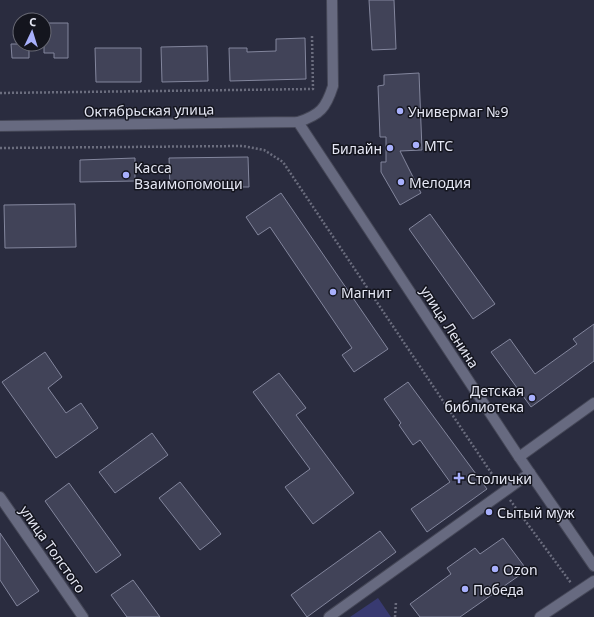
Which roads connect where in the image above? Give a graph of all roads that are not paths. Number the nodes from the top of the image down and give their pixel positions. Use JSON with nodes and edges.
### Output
{"nodes":[{"id":1,"x":332,"y":0,"type":"edge"},
{"id":2,"x":298,"y":122,"type":"junction"},
{"id":3,"x":0,"y":126,"type":"edge"},
{"id":4,"x":594,"y":403,"type":"edge"},
{"id":5,"x":519,"y":457,"type":"junction"},
{"id":6,"x":530,"y":473,"type":"junction"},
{"id":7,"x":0,"y":497,"type":"edge"},
{"id":8,"x":594,"y":566,"type":"edge"},
{"id":9,"x":594,"y":581,"type":"edge"},
{"id":10,"x":83,"y":617,"type":"edge"},
{"id":11,"x":329,"y":617,"type":"edge"},
{"id":12,"x":540,"y":617,"type":"edge"}],
"edges":[{"from":1,"to":2,"type":"street"},
{"from":2,"to":3,"type":"street","name":"Октябрьская улица"},
{"from":2,"to":5,"type":"street","name":"улица Ленина"},
{"from":4,"to":5,"type":"street"},
{"from":5,"to":6,"type":"street","name":"улица Ленина"},
{"from":6,"to":8,"type":"street","name":"улица Ленина"},
{"from":6,"to":11,"type":"street"},
{"from":7,"to":10,"type":"street","name":"улица Толстого"},
{"from":9,"to":12,"type":"street"}]}
